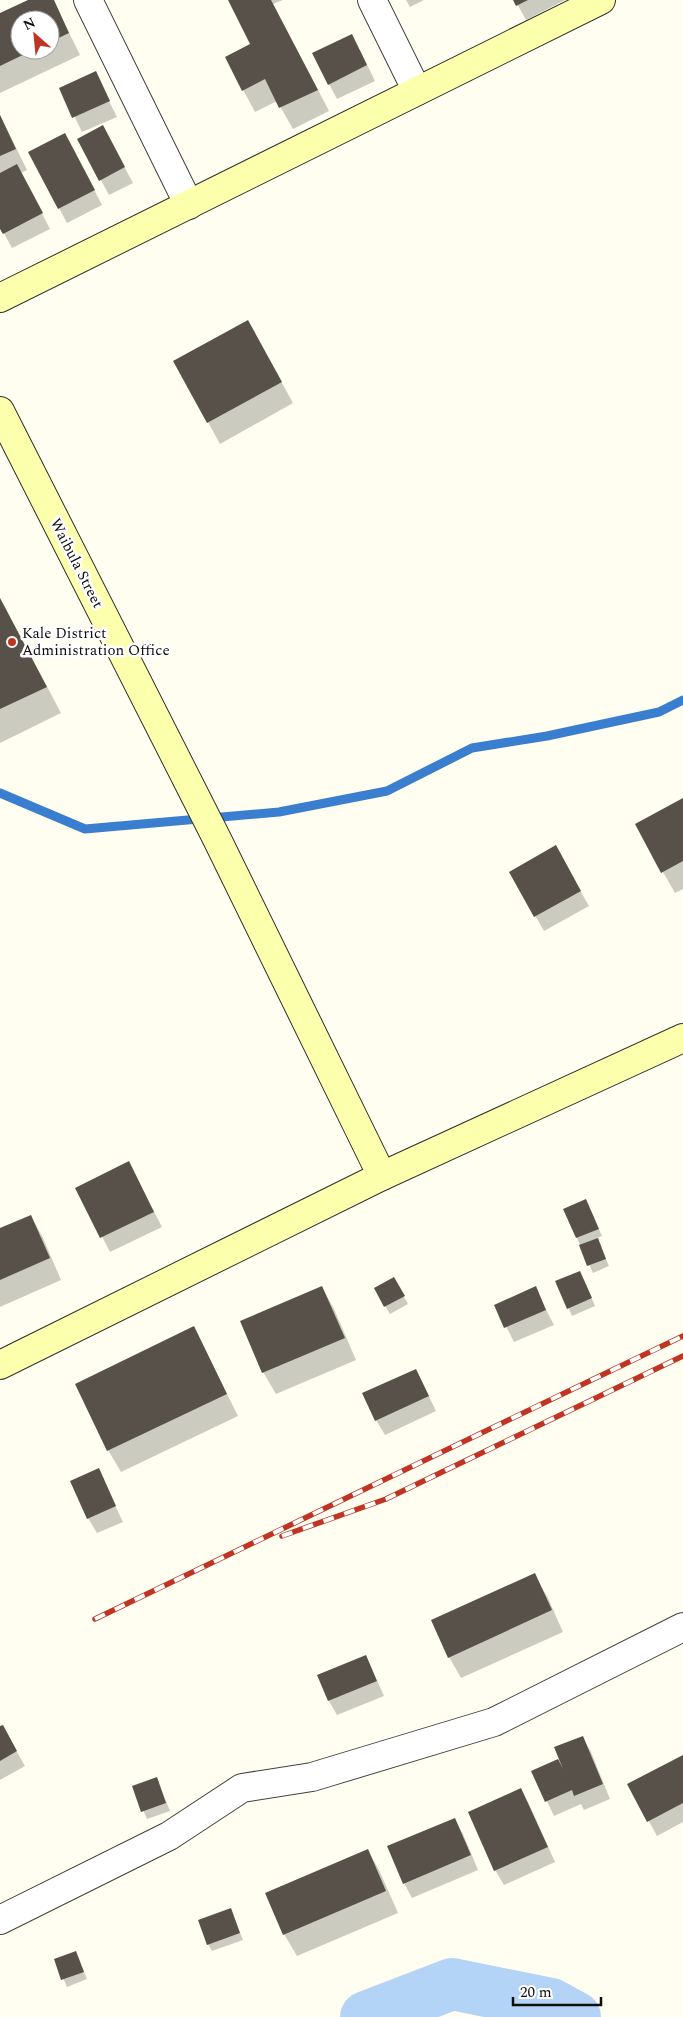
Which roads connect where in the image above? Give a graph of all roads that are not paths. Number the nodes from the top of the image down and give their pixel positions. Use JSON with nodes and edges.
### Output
{"nodes":[{"id":1,"x":88,"y":0,"type":"edge"},
{"id":2,"x":372,"y":0,"type":"edge"},
{"id":3,"x":601,"y":0,"type":"edge"},
{"id":4,"x":417,"y":91,"type":"junction"},
{"id":5,"x":189,"y":205,"type":"junction"},
{"id":6,"x":0,"y":298,"type":"edge"},
{"id":7,"x":0,"y":411,"type":"edge"},
{"id":8,"x":683,"y":1038,"type":"edge"},
{"id":9,"x":382,"y":1176,"type":"junction"},
{"id":10,"x":0,"y":1365,"type":"edge"},
{"id":11,"x":683,"y":1627,"type":"edge"},
{"id":12,"x":0,"y":1920,"type":"edge"}],
"edges":[{"from":1,"to":5,"type":"street"},
{"from":2,"to":4,"type":"street"},
{"from":3,"to":4,"type":"street"},
{"from":4,"to":5,"type":"street"},
{"from":5,"to":6,"type":"street"},
{"from":7,"to":9,"type":"street","name":"Waibula Street"},
{"from":8,"to":9,"type":"street"},
{"from":9,"to":10,"type":"street"},
{"from":11,"to":12,"type":"street"}]}
